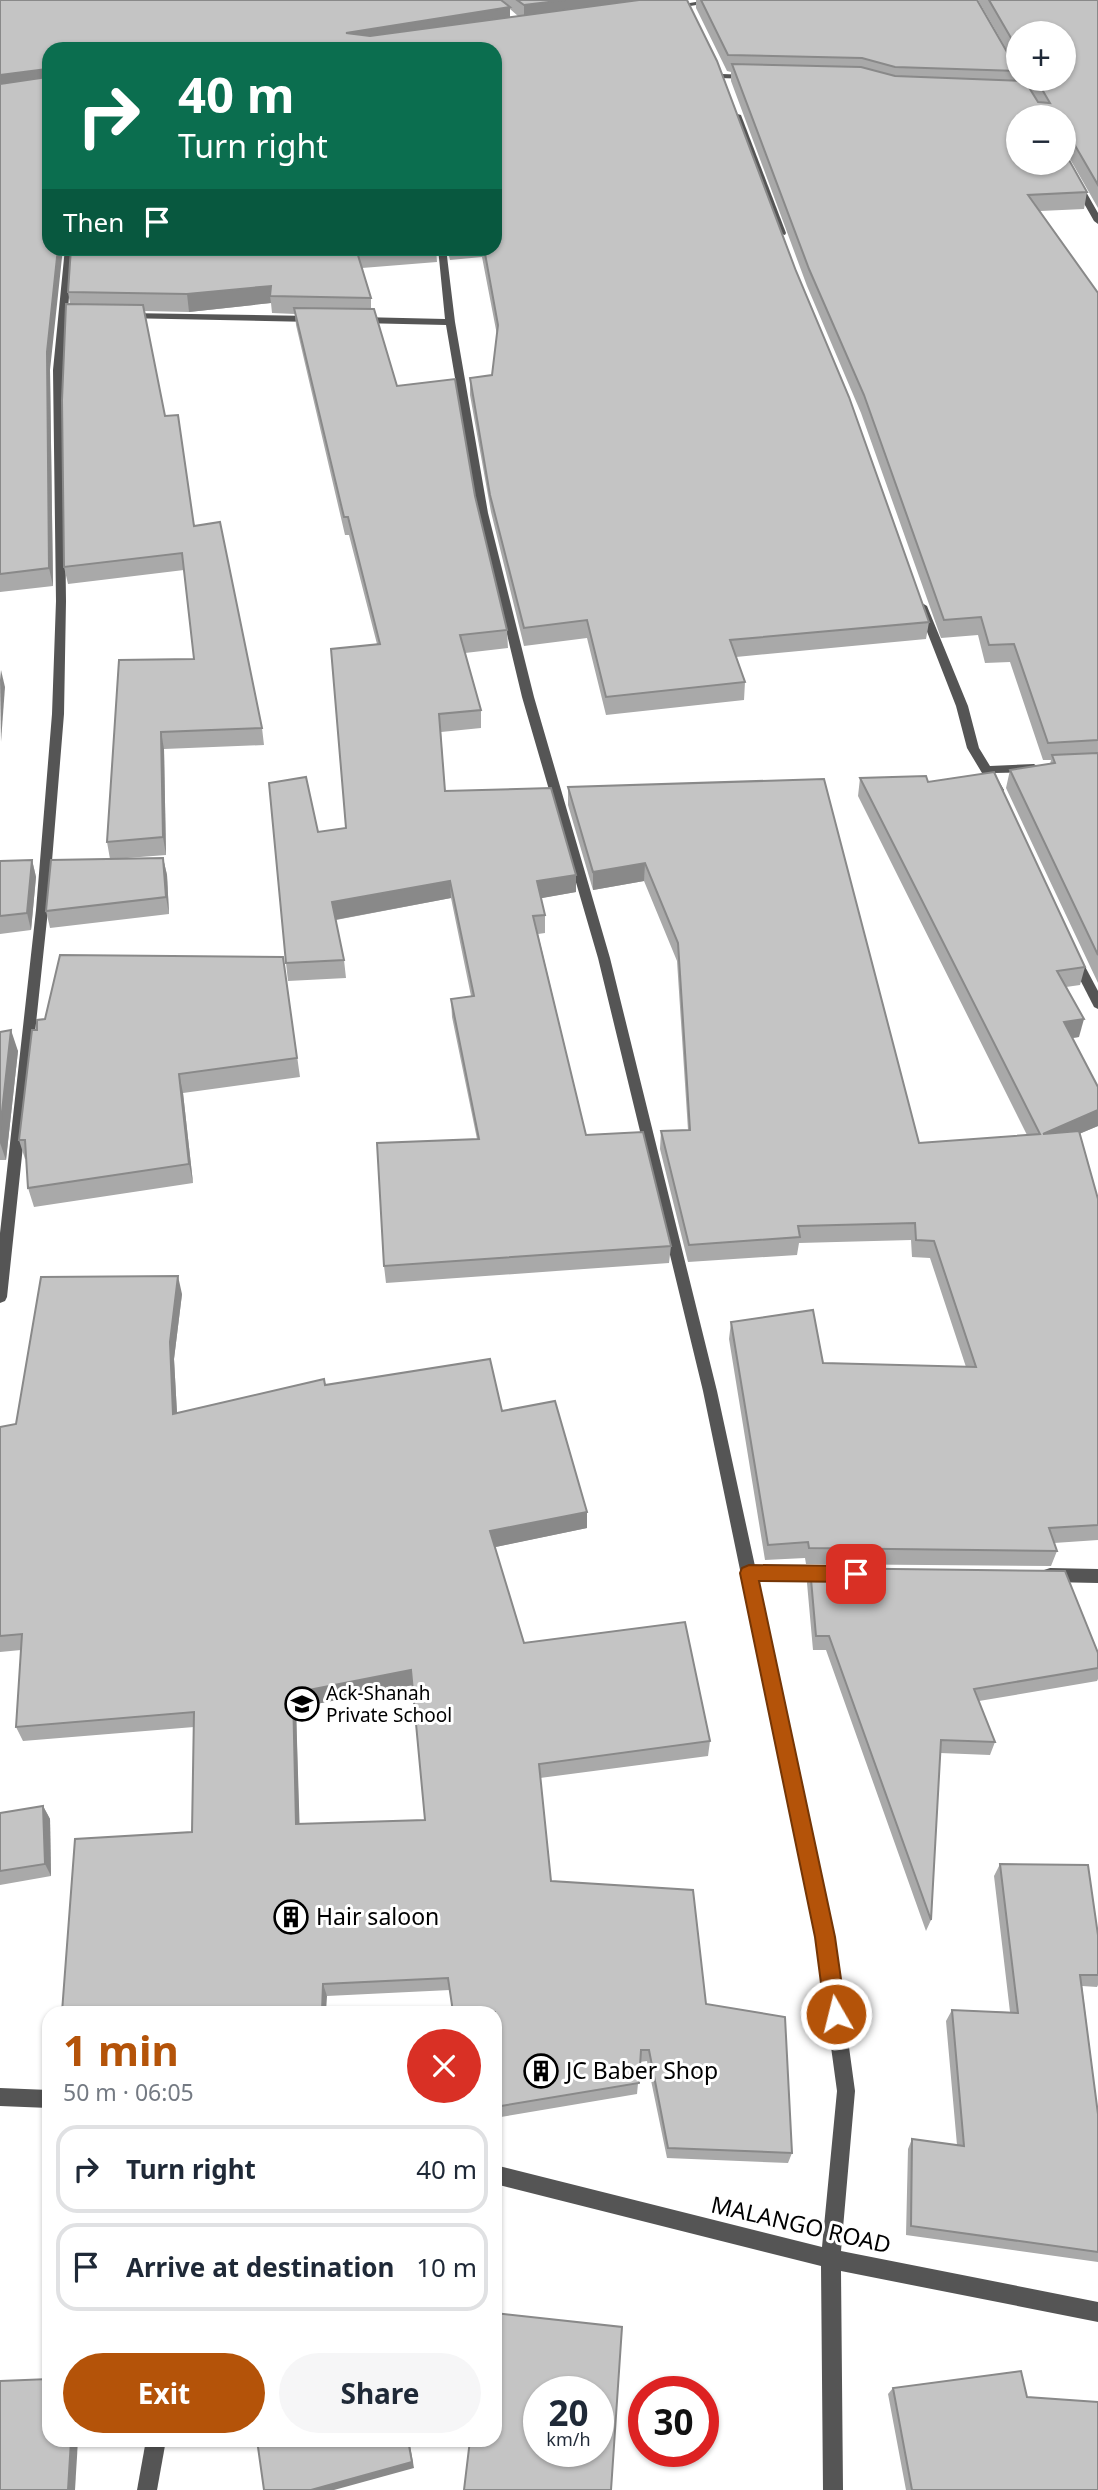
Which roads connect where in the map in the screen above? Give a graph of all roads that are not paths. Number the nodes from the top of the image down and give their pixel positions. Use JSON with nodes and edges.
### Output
{"nodes":[{"id":1,"x":724,"y":0,"type":"edge"},
{"id":2,"x":693,"y":3,"type":"edge"},
{"id":3,"x":662,"y":8,"type":"edge"},
{"id":4,"x":694,"y":17,"type":"edge"},
{"id":5,"x":717,"y":64,"type":"edge"},
{"id":6,"x":758,"y":77,"type":"edge"},
{"id":7,"x":735,"y":108,"type":"edge"},
{"id":8,"x":1073,"y":175,"type":"edge"},
{"id":9,"x":1098,"y":221,"type":"edge"},
{"id":10,"x":784,"y":239,"type":"edge"},
{"id":11,"x":68,"y":256,"type":"edge"},
{"id":12,"x":443,"y":256,"type":"edge"},
{"id":13,"x":63,"y":315,"type":"junction"},
{"id":14,"x":77,"y":315,"type":"edge"},
{"id":15,"x":118,"y":316,"type":"edge"},
{"id":16,"x":326,"y":320,"type":"edge"},
{"id":17,"x":353,"y":320,"type":"edge"},
{"id":18,"x":450,"y":322,"type":"junction"},
{"id":19,"x":916,"y":589,"type":"edge"},
{"id":20,"x":1044,"y":767,"type":"edge"},
{"id":21,"x":989,"y":770,"type":"junction"},
{"id":22,"x":1000,"y":795,"type":"edge"},
{"id":23,"x":1069,"y":945,"type":"edge"},
{"id":24,"x":1098,"y":1004,"type":"edge"},
{"id":25,"x":0,"y":1297,"type":"edge"},
{"id":26,"x":749,"y":1573,"type":"junction"},
{"id":27,"x":843,"y":1574,"type":"edge"},
{"id":28,"x":1031,"y":1575,"type":"edge"},
{"id":29,"x":1098,"y":1576,"type":"edge"},
{"id":30,"x":0,"y":2097,"type":"edge"},
{"id":31,"x":42,"y":2099,"type":"edge"},
{"id":32,"x":502,"y":2176,"type":"edge"},
{"id":33,"x":831,"y":2259,"type":"junction"},
{"id":34,"x":1098,"y":2312,"type":"edge"},
{"id":35,"x":155,"y":2447,"type":"edge"},
{"id":36,"x":146,"y":2490,"type":"edge"},
{"id":37,"x":833,"y":2490,"type":"edge"}],
"edges":[{"from":1,"to":2,"type":"street"},
{"from":2,"to":3,"type":"street"},
{"from":2,"to":4,"type":"street"},
{"from":5,"to":6,"type":"street"},
{"from":7,"to":10,"type":"street"},
{"from":8,"to":9,"type":"street"},
{"from":11,"to":13,"type":"street"},
{"from":12,"to":18,"type":"street"},
{"from":13,"to":14,"type":"street"},
{"from":13,"to":25,"type":"street"},
{"from":15,"to":16,"type":"street"},
{"from":17,"to":18,"type":"street"},
{"from":18,"to":26,"type":"street"},
{"from":19,"to":21,"type":"street"},
{"from":20,"to":21,"type":"street"},
{"from":21,"to":22,"type":"street"},
{"from":23,"to":24,"type":"street"},
{"from":26,"to":27,"type":"street"},
{"from":26,"to":33,"type":"street"},
{"from":28,"to":29,"type":"street"},
{"from":30,"to":31,"type":"street"},
{"from":32,"to":33,"type":"street","name":"MALANGO ROAD"},
{"from":33,"to":34,"type":"street","name":"MALANGO ROAD"},
{"from":33,"to":37,"type":"street"},
{"from":35,"to":36,"type":"street"}]}
